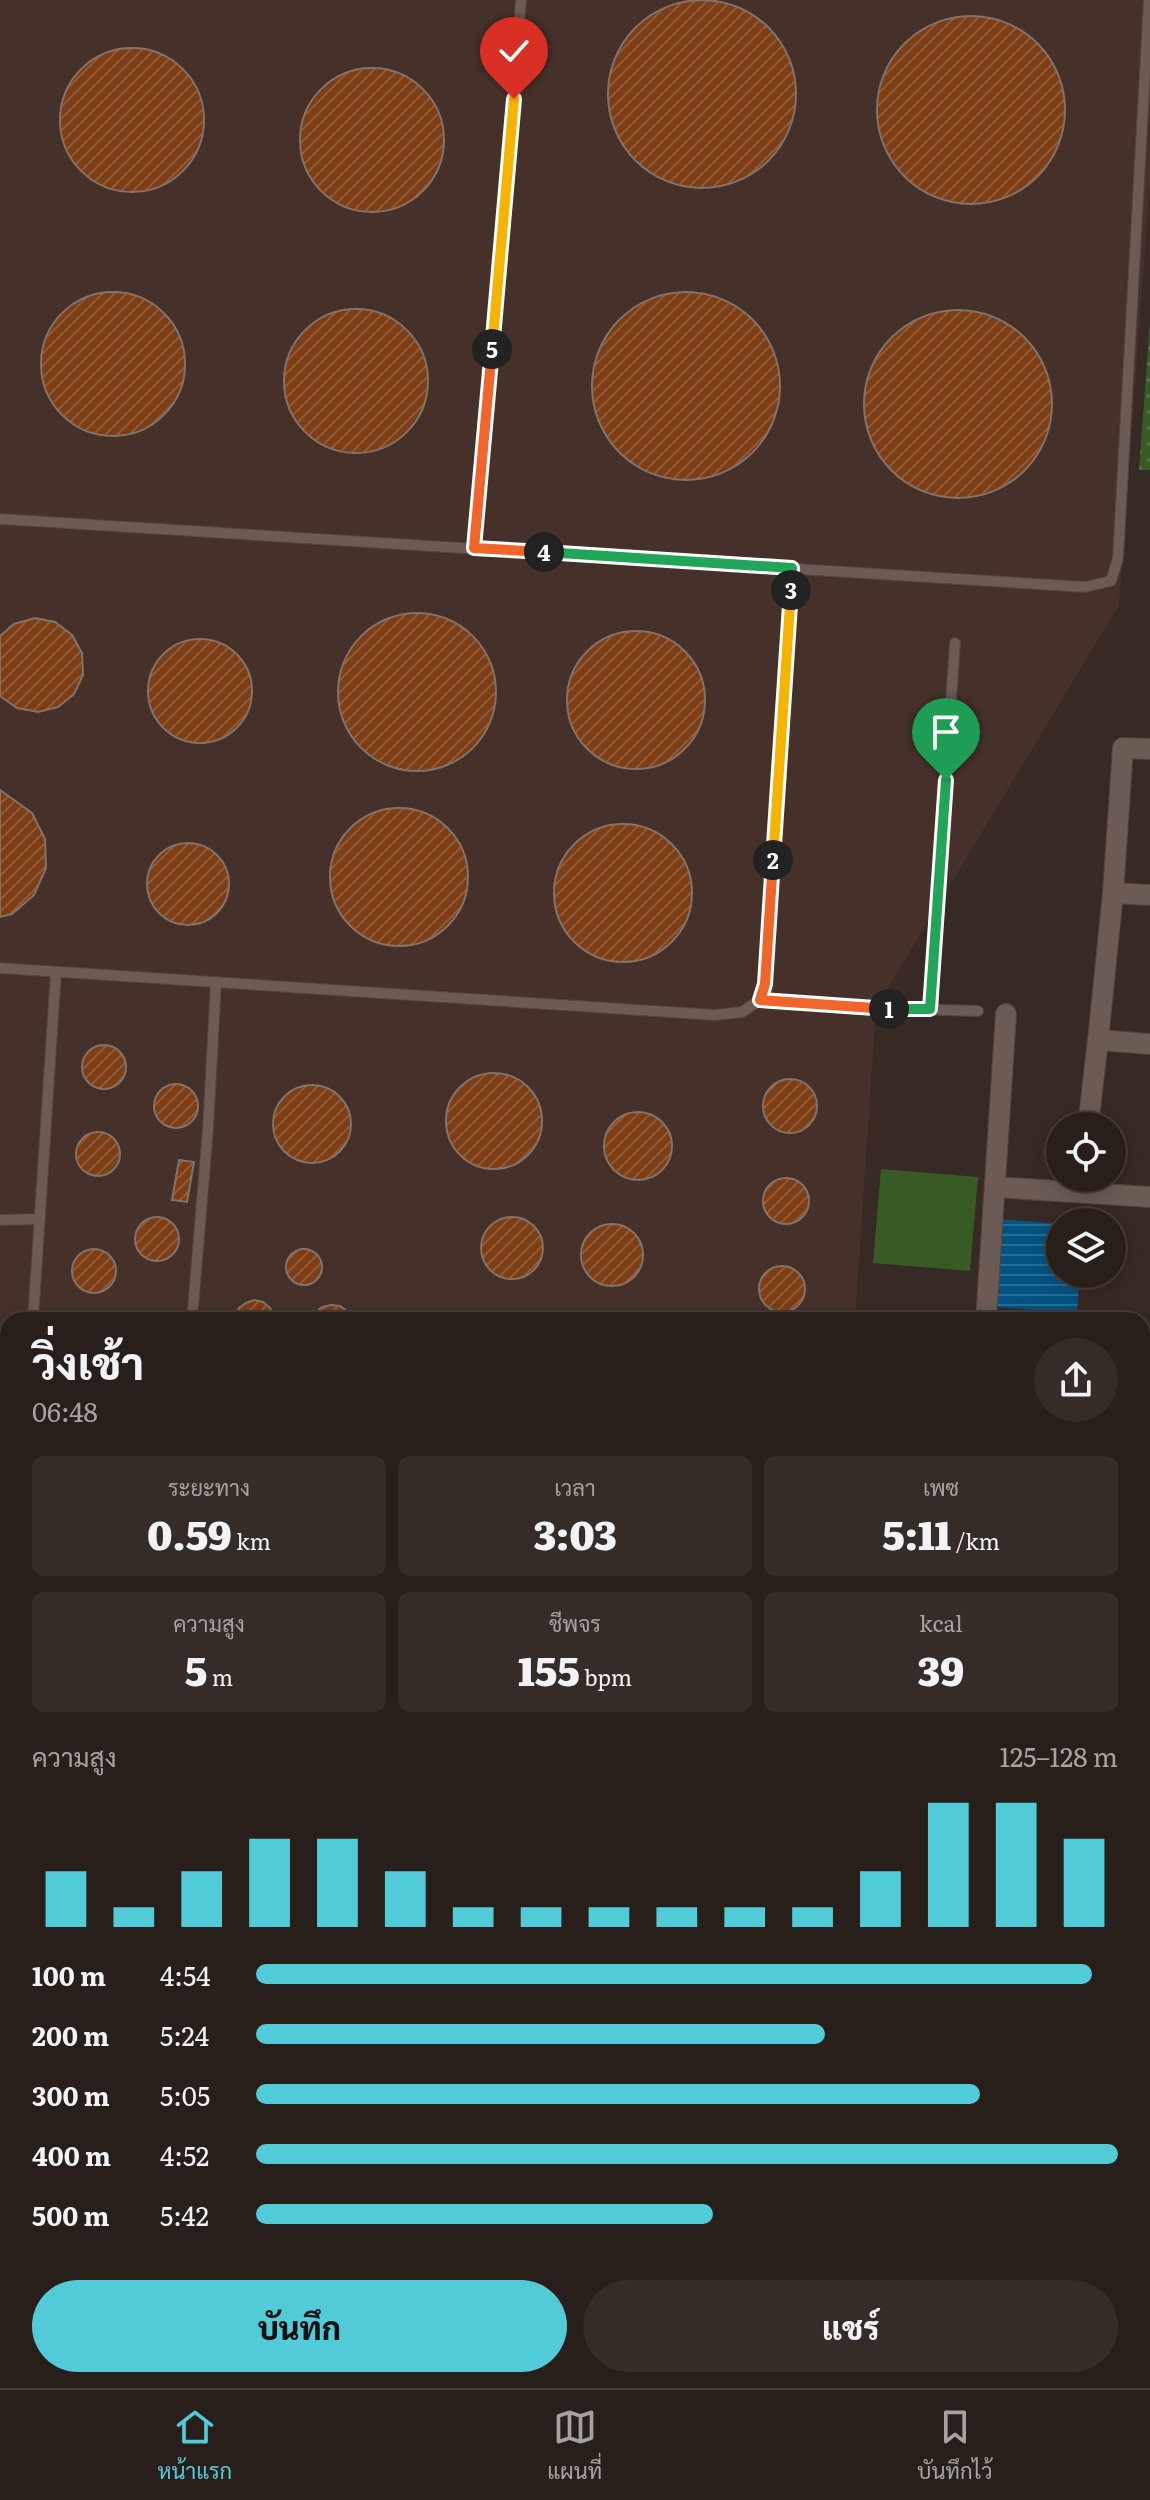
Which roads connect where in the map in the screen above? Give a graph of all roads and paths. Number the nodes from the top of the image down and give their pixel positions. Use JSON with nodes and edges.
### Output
{"nodes":[{"id":1,"x":521,"y":0,"type":"edge"},
{"id":2,"x":1149,"y":0,"type":"edge"},
{"id":3,"x":0,"y":519,"type":"edge"},
{"id":4,"x":474,"y":548,"type":"junction"},
{"id":5,"x":792,"y":568,"type":"junction"},
{"id":6,"x":955,"y":643,"type":"dead end"},
{"id":7,"x":1150,"y":749,"type":"edge"},
{"id":8,"x":1113,"y":893,"type":"junction"},
{"id":9,"x":1150,"y":895,"type":"edge"},
{"id":10,"x":0,"y":968,"type":"edge"},
{"id":11,"x":56,"y":972,"type":"junction"},
{"id":12,"x":216,"y":982,"type":"junction"},
{"id":13,"x":760,"y":1000,"type":"junction"},
{"id":14,"x":930,"y":1009,"type":"junction"},
{"id":15,"x":978,"y":1011,"type":"dead end"},
{"id":16,"x":1006,"y":1014,"type":"dead end"},
{"id":17,"x":1098,"y":1040,"type":"junction"},
{"id":18,"x":1150,"y":1044,"type":"edge"},
{"id":19,"x":1090,"y":1112,"type":"edge"},
{"id":20,"x":1046,"y":1186,"type":"edge"},
{"id":21,"x":995,"y":1187,"type":"junction"},
{"id":22,"x":1121,"y":1192,"type":"edge"},
{"id":23,"x":1150,"y":1197,"type":"edge"},
{"id":24,"x":40,"y":1219,"type":"junction"},
{"id":25,"x":0,"y":1220,"type":"edge"},
{"id":26,"x":34,"y":1312,"type":"edge"},
{"id":27,"x":193,"y":1312,"type":"edge"},
{"id":28,"x":987,"y":1312,"type":"edge"}],
"edges":[{"from":1,"to":4,"type":"lane"},
{"from":2,"to":5,"type":"lane"},
{"from":3,"to":4,"type":"lane"},
{"from":4,"to":5,"type":"lane"},
{"from":5,"to":13,"type":"lane"},
{"from":6,"to":14,"type":"lane"},
{"from":7,"to":8,"type":"street"},
{"from":8,"to":9,"type":"street"},
{"from":8,"to":17,"type":"street"},
{"from":10,"to":11,"type":"lane"},
{"from":11,"to":12,"type":"lane"},
{"from":11,"to":24,"type":"lane"},
{"from":12,"to":13,"type":"lane"},
{"from":12,"to":27,"type":"lane"},
{"from":13,"to":14,"type":"lane"},
{"from":14,"to":15,"type":"lane"},
{"from":16,"to":21,"type":"street"},
{"from":17,"to":18,"type":"street"},
{"from":17,"to":19,"type":"street"},
{"from":20,"to":21,"type":"street"},
{"from":21,"to":28,"type":"street"},
{"from":22,"to":23,"type":"street"},
{"from":24,"to":25,"type":"lane"},
{"from":24,"to":26,"type":"lane"}]}
